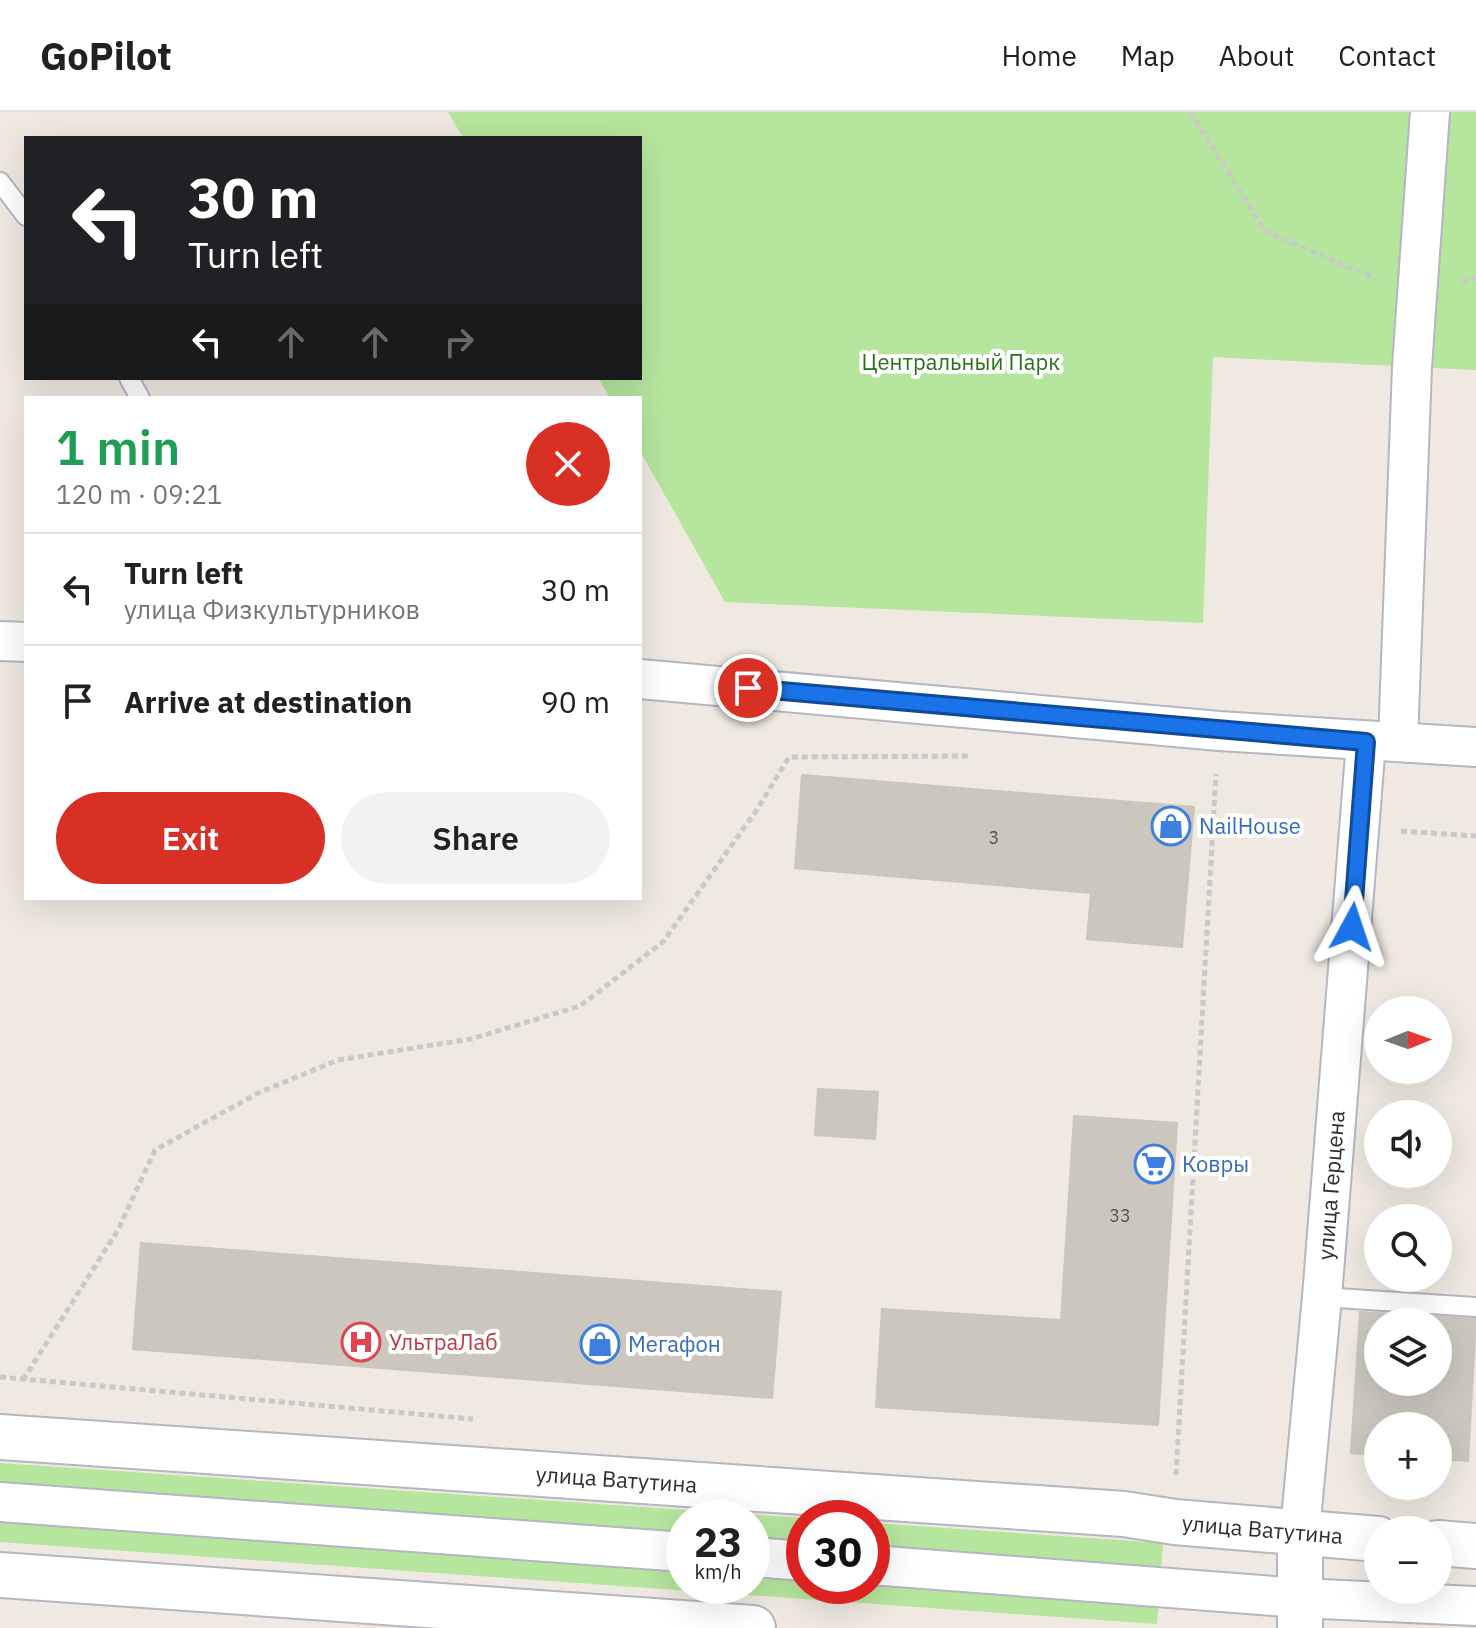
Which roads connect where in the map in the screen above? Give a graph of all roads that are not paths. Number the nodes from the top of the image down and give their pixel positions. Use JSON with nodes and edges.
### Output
{"nodes":[{"id":1,"x":1430,"y":112,"type":"edge"},
{"id":2,"x":0,"y":182,"type":"edge"},
{"id":3,"x":24,"y":213,"type":"edge"},
{"id":4,"x":0,"y":641,"type":"edge"},
{"id":5,"x":24,"y":642,"type":"edge"},
{"id":6,"x":642,"y":679,"type":"edge"},
{"id":7,"x":1382,"y":742,"type":"junction"},
{"id":8,"x":1476,"y":747,"type":"edge"},
{"id":9,"x":1322,"y":1297,"type":"junction"},
{"id":10,"x":1476,"y":1307,"type":"edge"},
{"id":11,"x":0,"y":1437,"type":"edge"},
{"id":12,"x":0,"y":1502,"type":"edge"},
{"id":13,"x":1300,"y":1530,"type":"junction"},
{"id":14,"x":1364,"y":1537,"type":"edge"},
{"id":15,"x":1452,"y":1544,"type":"edge"},
{"id":16,"x":1476,"y":1546,"type":"edge"},
{"id":17,"x":666,"y":1551,"type":"edge"},
{"id":18,"x":890,"y":1567,"type":"edge"},
{"id":19,"x":0,"y":1575,"type":"edge"},
{"id":20,"x":1476,"y":1606,"type":"edge"},
{"id":21,"x":1300,"y":1613,"type":"edge"},
{"id":22,"x":753,"y":1628,"type":"edge"}],
"edges":[{"from":1,"to":7,"type":"street","name":"улица Герцена"},
{"from":2,"to":3,"type":"lane"},
{"from":4,"to":5,"type":"street"},
{"from":6,"to":7,"type":"street"},
{"from":7,"to":8,"type":"street"},
{"from":7,"to":9,"type":"street","name":"улица Герцена"},
{"from":9,"to":10,"type":"lane"},
{"from":9,"to":13,"type":"street","name":"улица Герцена"},
{"from":11,"to":13,"type":"street","name":"улица Ватутина"},
{"from":12,"to":17,"type":"street"},
{"from":13,"to":14,"type":"street","name":"улица Ватутина"},
{"from":13,"to":21,"type":"street","name":"улица Герцена"},
{"from":15,"to":16,"type":"street"},
{"from":18,"to":21,"type":"street"},
{"from":19,"to":22,"type":"street"},
{"from":20,"to":21,"type":"street"}]}
